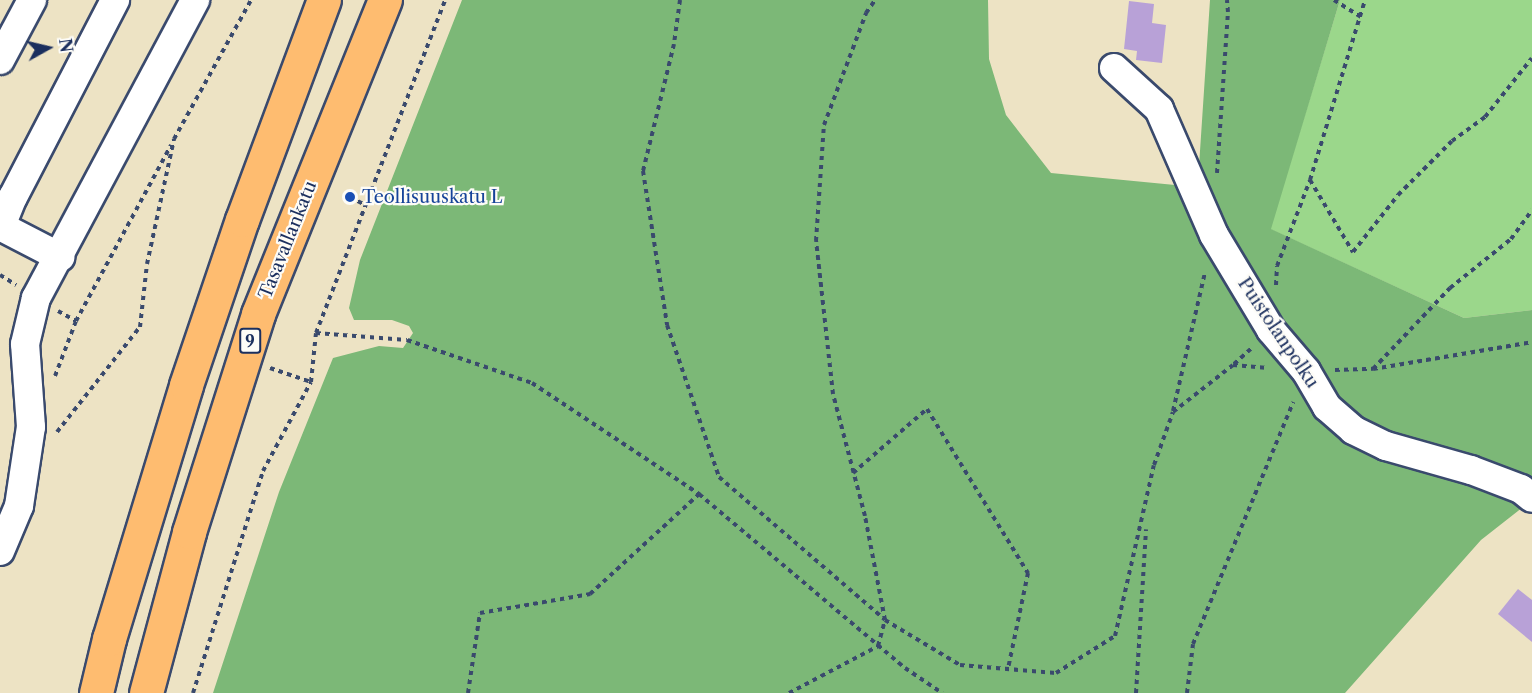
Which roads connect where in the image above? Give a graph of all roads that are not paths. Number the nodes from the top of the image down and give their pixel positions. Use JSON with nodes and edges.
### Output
{"nodes":[{"id":1,"x":32,"y":0,"type":"edge"},
{"id":2,"x":115,"y":0,"type":"edge"},
{"id":3,"x":195,"y":0,"type":"edge"},
{"id":4,"x":324,"y":0,"type":"edge"},
{"id":5,"x":385,"y":0,"type":"edge"},
{"id":6,"x":0,"y":60,"type":"edge"},
{"id":7,"x":1114,"y":68,"type":"dead end"},
{"id":8,"x":7,"y":193,"type":"edge"},
{"id":9,"x":7,"y":230,"type":"edge"},
{"id":10,"x":60,"y":257,"type":"junction"},
{"id":11,"x":39,"y":292,"type":"junction"},
{"id":12,"x":1532,"y":498,"type":"edge"},
{"id":13,"x":0,"y":550,"type":"edge"},
{"id":14,"x":96,"y":693,"type":"edge"},
{"id":15,"x":146,"y":693,"type":"edge"}],
"edges":[{"from":1,"to":6,"type":"street"},
{"from":2,"to":8,"type":"street"},
{"from":3,"to":10,"type":"street"},
{"from":4,"to":14,"type":"main road"},
{"from":5,"to":15,"type":"main road","name":"Tasavallankatu","number":"9"},
{"from":7,"to":12,"type":"street","name":"Puistolanpolku"},
{"from":8,"to":9,"type":"street"},
{"from":9,"to":10,"type":"street"},
{"from":9,"to":11,"type":"street"},
{"from":10,"to":11,"type":"street"},
{"from":11,"to":13,"type":"street"}]}
